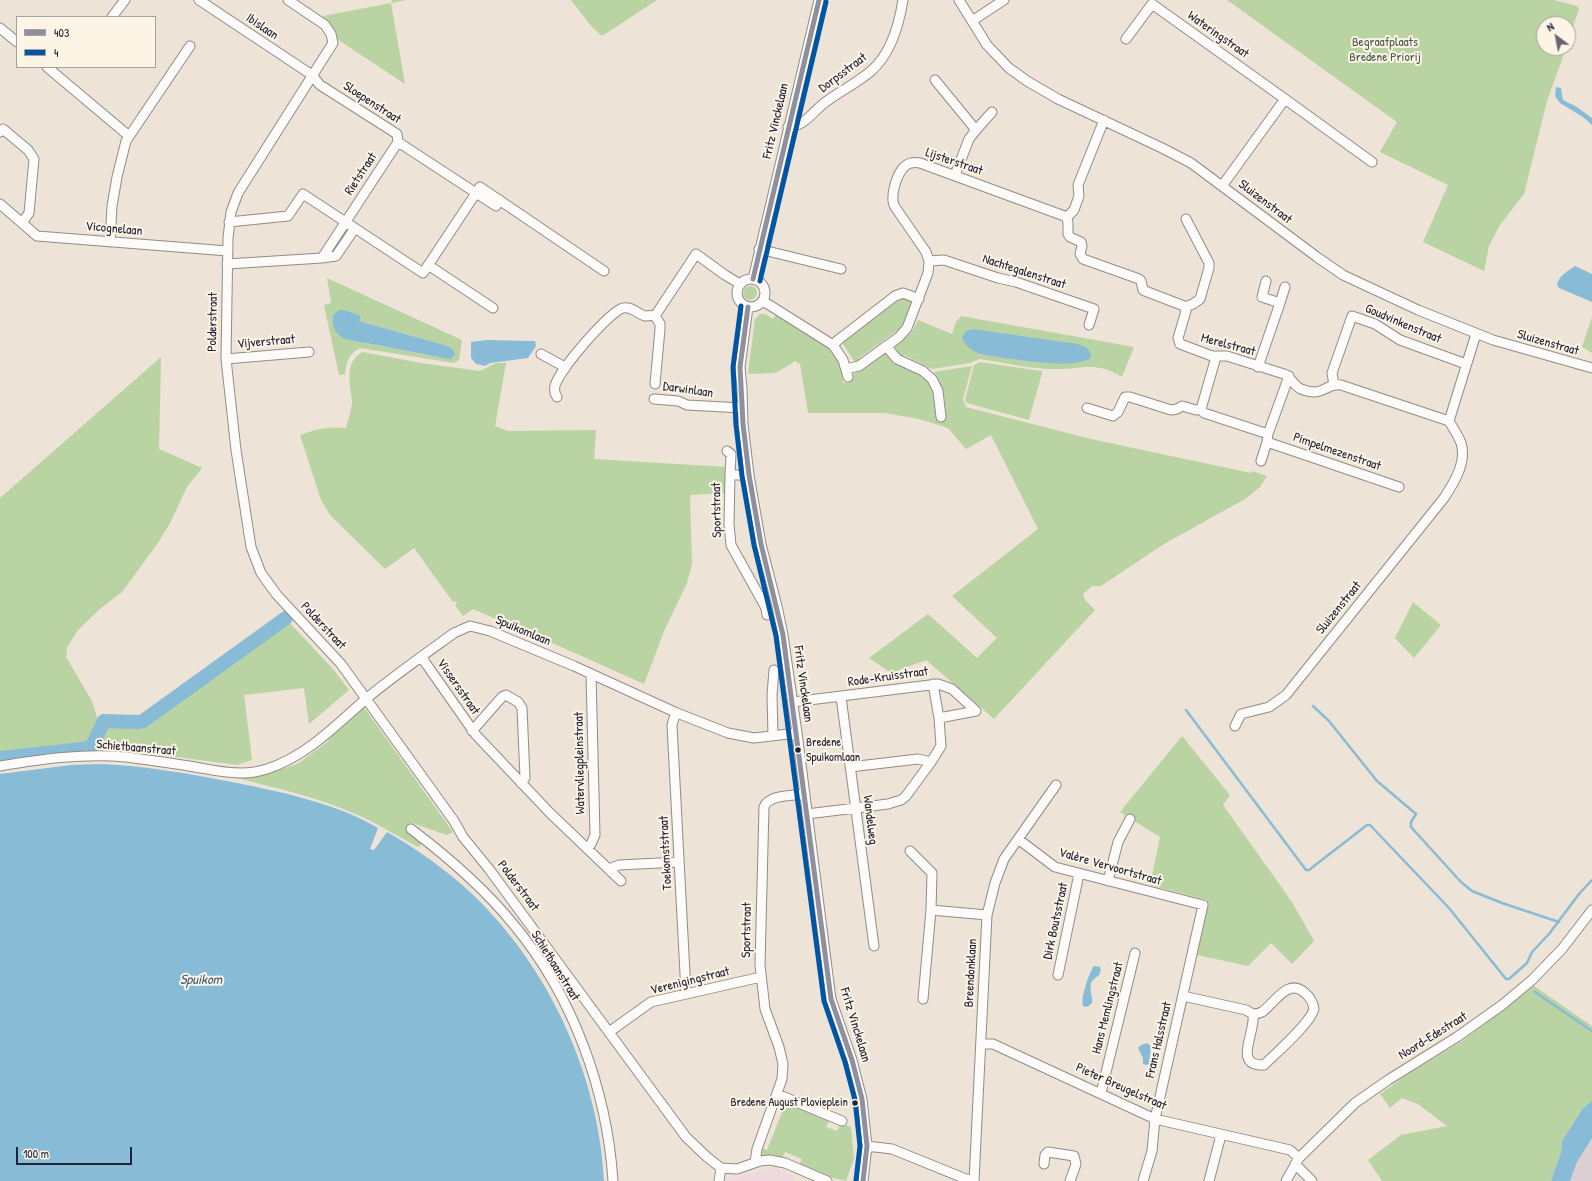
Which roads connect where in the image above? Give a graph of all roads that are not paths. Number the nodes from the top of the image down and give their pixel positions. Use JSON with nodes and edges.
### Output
{"nodes":[{"id":1,"x":125,"y":0,"type":"edge"},
{"id":2,"x":199,"y":0,"type":"edge"},
{"id":3,"x":288,"y":0,"type":"edge"},
{"id":4,"x":819,"y":0,"type":"edge"},
{"id":5,"x":902,"y":0,"type":"edge"},
{"id":6,"x":959,"y":0,"type":"edge"},
{"id":7,"x":1004,"y":0,"type":"edge"},
{"id":8,"x":113,"y":16,"type":"edge"},
{"id":9,"x":972,"y":21,"type":"junction"},
{"id":10,"x":0,"y":28,"type":"edge"},
{"id":11,"x":1126,"y":39,"type":"dead end"},
{"id":12,"x":16,"y":41,"type":"edge"},
{"id":13,"x":190,"y":46,"type":"dead end"},
{"id":14,"x":49,"y":68,"type":"edge"},
{"id":15,"x":312,"y":75,"type":"junction"},
{"id":16,"x":935,"y":80,"type":"dead end"},
{"id":17,"x":1285,"y":99,"type":"junction"},
{"id":18,"x":992,"y":112,"type":"dead end"},
{"id":19,"x":1104,"y":120,"type":"junction"},
{"id":20,"x":788,"y":127,"type":"junction"},
{"id":21,"x":976,"y":130,"type":"junction"},
{"id":22,"x":0,"y":132,"type":"edge"},
{"id":23,"x":129,"y":136,"type":"junction"},
{"id":24,"x":398,"y":142,"type":"junction"},
{"id":25,"x":1372,"y":162,"type":"dead end"},
{"id":26,"x":955,"y":175,"type":"junction"},
{"id":27,"x":1222,"y":186,"type":"junction"},
{"id":28,"x":476,"y":192,"type":"junction"},
{"id":29,"x":3,"y":207,"type":"edge"},
{"id":30,"x":1067,"y":217,"type":"junction"},
{"id":31,"x":0,"y":218,"type":"edge"},
{"id":32,"x":1186,"y":219,"type":"dead end"},
{"id":33,"x":230,"y":222,"type":"junction"},
{"id":34,"x":345,"y":222,"type":"junction"},
{"id":35,"x":22,"y":223,"type":"junction"},
{"id":36,"x":355,"y":228,"type":"junction"},
{"id":37,"x":110,"y":242,"type":"junction"},
{"id":38,"x":760,"y":249,"type":"junction"},
{"id":39,"x":228,"y":251,"type":"junction"},
{"id":40,"x":322,"y":258,"type":"junction"},
{"id":41,"x":929,"y":261,"type":"junction"},
{"id":42,"x":227,"y":264,"type":"junction"},
{"id":43,"x":428,"y":265,"type":"junction"},
{"id":44,"x":841,"y":269,"type":"dead end"},
{"id":45,"x":604,"y":271,"type":"dead end"},
{"id":46,"x":753,"y":279,"type":"junction"},
{"id":47,"x":1266,"y":281,"type":"dead end"},
{"id":48,"x":740,"y":284,"type":"junction"},
{"id":49,"x":1285,"y":286,"type":"dead end"},
{"id":50,"x":918,"y":299,"type":"junction"},
{"id":51,"x":763,"y":300,"type":"junction"},
{"id":52,"x":1280,"y":303,"type":"junction"},
{"id":53,"x":748,"y":307,"type":"junction"},
{"id":54,"x":1185,"y":307,"type":"junction"},
{"id":55,"x":493,"y":308,"type":"dead end"},
{"id":56,"x":655,"y":316,"type":"junction"},
{"id":57,"x":1089,"y":325,"type":"dead end"},
{"id":58,"x":1476,"y":334,"type":"junction"},
{"id":59,"x":833,"y":345,"type":"junction"},
{"id":60,"x":886,"y":346,"type":"junction"},
{"id":61,"x":309,"y":352,"type":"dead end"},
{"id":62,"x":541,"y":354,"type":"dead end"},
{"id":63,"x":1216,"y":357,"type":"junction"},
{"id":64,"x":226,"y":359,"type":"junction"},
{"id":65,"x":1466,"y":364,"type":"junction"},
{"id":66,"x":566,"y":366,"type":"junction"},
{"id":67,"x":1258,"y":366,"type":"junction"},
{"id":68,"x":1592,"y":368,"type":"edge"},
{"id":69,"x":1289,"y":376,"type":"junction"},
{"id":70,"x":655,"y":384,"type":"dead end"},
{"id":71,"x":1334,"y":385,"type":"junction"},
{"id":72,"x":557,"y":397,"type":"dead end"},
{"id":73,"x":654,"y":399,"type":"dead end"},
{"id":74,"x":742,"y":408,"type":"junction"},
{"id":75,"x":1087,"y":408,"type":"dead end"},
{"id":76,"x":1201,"y":409,"type":"junction"},
{"id":77,"x":941,"y":417,"type":"dead end"},
{"id":78,"x":1449,"y":421,"type":"junction"},
{"id":79,"x":1268,"y":438,"type":"junction"},
{"id":80,"x":727,"y":451,"type":"dead end"},
{"id":81,"x":1261,"y":461,"type":"dead end"},
{"id":82,"x":730,"y":475,"type":"junction"},
{"id":83,"x":749,"y":475,"type":"junction"},
{"id":84,"x":1399,"y":487,"type":"dead end"},
{"id":85,"x":777,"y":606,"type":"junction"},
{"id":86,"x":422,"y":658,"type":"junction"},
{"id":87,"x":774,"y":670,"type":"dead end"},
{"id":88,"x":591,"y":674,"type":"junction"},
{"id":89,"x":933,"y":684,"type":"junction"},
{"id":90,"x":841,"y":697,"type":"junction"},
{"id":91,"x":367,"y":699,"type":"junction"},
{"id":92,"x":793,"y":702,"type":"junction"},
{"id":93,"x":677,"y":713,"type":"junction"},
{"id":94,"x":939,"y":718,"type":"junction"},
{"id":95,"x":1235,"y":726,"type":"dead end"},
{"id":96,"x":472,"y":731,"type":"junction"},
{"id":97,"x":797,"y":733,"type":"junction"},
{"id":98,"x":774,"y":736,"type":"junction"},
{"id":99,"x":931,"y":762,"type":"junction"},
{"id":100,"x":0,"y":766,"type":"edge"},
{"id":101,"x":850,"y":767,"type":"junction"},
{"id":102,"x":270,"y":768,"type":"joint"},
{"id":103,"x":521,"y":783,"type":"junction"},
{"id":104,"x":1056,"y":786,"type":"dead end"},
{"id":105,"x":805,"y":794,"type":"junction"},
{"id":106,"x":855,"y":808,"type":"junction"},
{"id":107,"x":807,"y":814,"type":"junction"},
{"id":108,"x":1130,"y":819,"type":"dead end"},
{"id":109,"x":411,"y":829,"type":"dead end"},
{"id":110,"x":1018,"y":839,"type":"junction"},
{"id":111,"x":587,"y":848,"type":"junction"},
{"id":112,"x":910,"y":851,"type":"dead end"},
{"id":113,"x":679,"y":862,"type":"junction"},
{"id":114,"x":609,"y":869,"type":"junction"},
{"id":115,"x":1079,"y":874,"type":"junction"},
{"id":116,"x":621,"y":881,"type":"dead end"},
{"id":117,"x":1108,"y":881,"type":"junction"},
{"id":118,"x":1203,"y":905,"type":"joint"},
{"id":119,"x":931,"y":910,"type":"junction"},
{"id":120,"x":1592,"y":910,"type":"edge"},
{"id":121,"x":987,"y":915,"type":"junction"},
{"id":122,"x":874,"y":946,"type":"dead end"},
{"id":123,"x":1135,"y":953,"type":"dead end"},
{"id":124,"x":1058,"y":975,"type":"dead end"},
{"id":125,"x":761,"y":978,"type":"junction"},
{"id":126,"x":686,"y":994,"type":"junction"},
{"id":127,"x":1182,"y":996,"type":"junction"},
{"id":128,"x":923,"y":999,"type":"dead end"},
{"id":129,"x":1253,"y":1014,"type":"junction"},
{"id":130,"x":609,"y":1032,"type":"junction"},
{"id":131,"x":981,"y":1044,"type":"junction"},
{"id":132,"x":1101,"y":1093,"type":"junction"},
{"id":133,"x":777,"y":1094,"type":"junction"},
{"id":134,"x":1155,"y":1119,"type":"junction"},
{"id":135,"x":842,"y":1121,"type":"dead end"},
{"id":136,"x":1221,"y":1134,"type":"junction"},
{"id":137,"x":867,"y":1146,"type":"junction"},
{"id":138,"x":1297,"y":1161,"type":"junction"},
{"id":139,"x":756,"y":1162,"type":"junction"},
{"id":140,"x":1044,"y":1164,"type":"dead end"},
{"id":141,"x":721,"y":1168,"type":"junction"},
{"id":142,"x":974,"y":1180,"type":"edge"},
{"id":143,"x":613,"y":1181,"type":"edge"},
{"id":144,"x":719,"y":1181,"type":"edge"},
{"id":145,"x":827,"y":1181,"type":"edge"},
{"id":146,"x":863,"y":1181,"type":"edge"},
{"id":147,"x":1070,"y":1181,"type":"edge"},
{"id":148,"x":1143,"y":1181,"type":"edge"},
{"id":149,"x":1209,"y":1181,"type":"edge"},
{"id":150,"x":1286,"y":1181,"type":"edge"},
{"id":151,"x":1312,"y":1181,"type":"edge"}],
"edges":[{"from":1,"to":8,"type":"street"},
{"from":2,"to":15,"type":"street","name":"Ibislaan"},
{"from":3,"to":15,"type":"street","name":"Polderstraat"},
{"from":4,"to":20,"type":"street","name":"Fritz Vinckelaan"},
{"from":5,"to":20,"type":"street","name":"Dorpsstraat"},
{"from":6,"to":9,"type":"street","name":"Sluizenstraat"},
{"from":7,"to":9,"type":"street"},
{"from":9,"to":19,"type":"street","name":"Sluizenstraat"},
{"from":10,"to":12,"type":"street"},
{"from":11,"to":17,"type":"street","name":"Wateringstraat"},
{"from":13,"to":23,"type":"street"},
{"from":14,"to":23,"type":"street"},
{"from":15,"to":24,"type":"street","name":"Sloepenstraat"},
{"from":15,"to":33,"type":"street","name":"Polderstraat"},
{"from":16,"to":21,"type":"street"},
{"from":17,"to":25,"type":"street","name":"Wateringstraat"},
{"from":17,"to":27,"type":"street"},
{"from":18,"to":21,"type":"street"},
{"from":19,"to":27,"type":"street","name":"Sluizenstraat"},
{"from":19,"to":30,"type":"street"},
{"from":20,"to":38,"type":"street","name":"Fritz Vinckelaan"},
{"from":21,"to":26,"type":"street"},
{"from":22,"to":35,"type":"street"},
{"from":23,"to":37,"type":"street"},
{"from":24,"to":28,"type":"street","name":"Sloepenstraat"},
{"from":24,"to":34,"type":"street","name":"Rietstraat"},
{"from":26,"to":30,"type":"street","name":"Lijsterstraat"},
{"from":26,"to":41,"type":"street","name":"Lijsterstraat"},
{"from":27,"to":58,"type":"street","name":"Sluizenstraat"},
{"from":28,"to":43,"type":"street"},
{"from":28,"to":45,"type":"street","name":"Sloepenstraat"},
{"from":29,"to":31,"type":"street","name":"Vicognelaan"},
{"from":29,"to":35,"type":"street","name":"Vicognelaan"},
{"from":30,"to":54,"type":"street"},
{"from":32,"to":54,"type":"street"},
{"from":33,"to":34,"type":"street"},
{"from":33,"to":39,"type":"street","name":"Polderstraat"},
{"from":34,"to":36,"type":"street"},
{"from":34,"to":40,"type":"street","name":"Rietstraat"},
{"from":35,"to":37,"type":"street","name":"Vicognelaan"},
{"from":36,"to":40,"type":"street"},
{"from":36,"to":43,"type":"street"},
{"from":37,"to":39,"type":"street","name":"Vicognelaan"},
{"from":38,"to":44,"type":"street"},
{"from":38,"to":46,"type":"street","name":"Fritz Vinckelaan"},
{"from":39,"to":42,"type":"street","name":"Polderstraat"},
{"from":40,"to":42,"type":"street"},
{"from":41,"to":50,"type":"street"},
{"from":41,"to":57,"type":"street","name":"Nachtegalenstraat"},
{"from":42,"to":64,"type":"street","name":"Polderstraat"},
{"from":43,"to":55,"type":"street"},
{"from":46,"to":48,"type":"street"},
{"from":46,"to":51,"type":"street"},
{"from":47,"to":52,"type":"street"},
{"from":48,"to":53,"type":"street"},
{"from":48,"to":56,"type":"street"},
{"from":49,"to":52,"type":"street"},
{"from":50,"to":59,"type":"street"},
{"from":50,"to":60,"type":"street"},
{"from":51,"to":53,"type":"street"},
{"from":51,"to":59,"type":"street"},
{"from":52,"to":67,"type":"street"},
{"from":53,"to":74,"type":"street","name":"Fritz Vinckelaan"},
{"from":54,"to":63,"type":"street","name":"Merelstraat"},
{"from":56,"to":66,"type":"street"},
{"from":56,"to":70,"type":"street"},
{"from":58,"to":65,"type":"street"},
{"from":58,"to":68,"type":"street","name":"Sluizenstraat"},
{"from":59,"to":60,"type":"street"},
{"from":60,"to":77,"type":"street"},
{"from":61,"to":64,"type":"street","name":"Vijverstraat"},
{"from":62,"to":66,"type":"street"},
{"from":63,"to":67,"type":"street","name":"Merelstraat"},
{"from":63,"to":76,"type":"street"},
{"from":64,"to":91,"type":"street","name":"Polderstraat"},
{"from":65,"to":71,"type":"street","name":"Goudvinkenstraat"},
{"from":65,"to":78,"type":"street"},
{"from":66,"to":72,"type":"street"},
{"from":67,"to":69,"type":"street","name":"Merelstraat"},
{"from":69,"to":71,"type":"street","name":"Merelstraat"},
{"from":69,"to":79,"type":"street"},
{"from":71,"to":78,"type":"street"},
{"from":73,"to":74,"type":"street","name":"Darwinlaan"},
{"from":74,"to":83,"type":"street","name":"Fritz Vinckelaan"},
{"from":75,"to":76,"type":"street","name":"Pimpelmezenstraat"},
{"from":76,"to":79,"type":"street","name":"Pimpelmezenstraat"},
{"from":78,"to":95,"type":"street","name":"Sluizenstraat"},
{"from":79,"to":81,"type":"street"},
{"from":79,"to":84,"type":"street","name":"Pimpelmezenstraat"},
{"from":80,"to":82,"type":"street","name":"Sportstraat"},
{"from":82,"to":83,"type":"street","name":"Sportstraat"},
{"from":82,"to":85,"type":"street","name":"Sportstraat"},
{"from":83,"to":85,"type":"street","name":"Fritz Vinckelaan"},
{"from":85,"to":92,"type":"street","name":"Fritz Vinckelaan"},
{"from":86,"to":88,"type":"street","name":"Spuikomlaan"},
{"from":86,"to":91,"type":"street","name":"Spuikomlaan"},
{"from":86,"to":96,"type":"street","name":"Vissersstraat"},
{"from":87,"to":98,"type":"street"},
{"from":88,"to":93,"type":"street","name":"Spuikomlaan"},
{"from":88,"to":111,"type":"street","name":"Watervliegpleinstraat"},
{"from":89,"to":90,"type":"street","name":"Rode-Kruisstraat"},
{"from":89,"to":94,"type":"street"},
{"from":89,"to":94,"type":"street","name":"Rode-Kruisstraat"},
{"from":90,"to":92,"type":"street","name":"Rode-Kruisstraat"},
{"from":90,"to":101,"type":"street","name":"Wandelweg"},
{"from":91,"to":102,"type":"street","name":"Spuikomlaan"},
{"from":91,"to":130,"type":"street","name":"Polderstraat"},
{"from":92,"to":97,"type":"street","name":"Fritz Vinckelaan"},
{"from":93,"to":98,"type":"street","name":"Spuikomlaan"},
{"from":93,"to":113,"type":"street","name":"Toekomststraat"},
{"from":94,"to":99,"type":"street"},
{"from":96,"to":103,"type":"street","name":"Vissersstraat"},
{"from":96,"to":103,"type":"street","name":"Vissersstraat"},
{"from":97,"to":98,"type":"street","name":"Spuikomlaan"},
{"from":97,"to":105,"type":"street","name":"Fritz Vinckelaan"},
{"from":99,"to":101,"type":"street"},
{"from":99,"to":106,"type":"street"},
{"from":100,"to":102,"type":"street","name":"Schietbaanstraat"},
{"from":101,"to":106,"type":"street","name":"Wandelweg"},
{"from":103,"to":111,"type":"street","name":"Vissersstraat"},
{"from":104,"to":110,"type":"street","name":"Breendonklaan"},
{"from":105,"to":107,"type":"street","name":"Fritz Vinckelaan"},
{"from":105,"to":125,"type":"street","name":"Sportstraat"},
{"from":106,"to":107,"type":"street"},
{"from":106,"to":122,"type":"street","name":"Wandelweg"},
{"from":107,"to":137,"type":"street","name":"Fritz Vinckelaan"},
{"from":108,"to":117,"type":"street"},
{"from":109,"to":143,"type":"street","name":"Schietbaanstraat"},
{"from":110,"to":115,"type":"street","name":"Valère Vervoortstraat"},
{"from":110,"to":121,"type":"street","name":"Breendonklaan"},
{"from":111,"to":114,"type":"street","name":"Vissersstraat"},
{"from":112,"to":119,"type":"street"},
{"from":113,"to":114,"type":"street"},
{"from":113,"to":126,"type":"street","name":"Toekomststraat"},
{"from":114,"to":116,"type":"street","name":"Vissersstraat"},
{"from":115,"to":117,"type":"street","name":"Valère Vervoortstraat"},
{"from":115,"to":124,"type":"street","name":"Dirk Boutsstraat"},
{"from":117,"to":118,"type":"street","name":"Valère Vervoortstraat"},
{"from":118,"to":127,"type":"street","name":"Frans Halsstraat"},
{"from":119,"to":121,"type":"street"},
{"from":119,"to":128,"type":"street"},
{"from":120,"to":138,"type":"street","name":"Noord-Edestraat"},
{"from":121,"to":131,"type":"street","name":"Breendonklaan"},
{"from":123,"to":132,"type":"street","name":"Hans Memlingstraat"},
{"from":125,"to":126,"type":"street","name":"Verenigingstraat"},
{"from":125,"to":133,"type":"street","name":"Sportstraat"},
{"from":126,"to":130,"type":"street","name":"Verenigingstraat"},
{"from":127,"to":129,"type":"street"},
{"from":127,"to":134,"type":"street","name":"Frans Halsstraat"},
{"from":129,"to":129,"type":"street"},
{"from":130,"to":141,"type":"street","name":"Polderstraat"},
{"from":131,"to":132,"type":"street","name":"Pieter Breugelstraat"},
{"from":131,"to":142,"type":"street","name":"Breendonklaan"},
{"from":132,"to":134,"type":"street","name":"Pieter Breugelstraat"},
{"from":133,"to":135,"type":"street"},
{"from":133,"to":139,"type":"street","name":"Sportstraat"},
{"from":134,"to":136,"type":"street","name":"Pieter Breugelstraat"},
{"from":134,"to":148,"type":"street","name":"Frans Halsstraat"},
{"from":136,"to":138,"type":"street","name":"Pieter Breugelstraat"},
{"from":136,"to":149,"type":"street"},
{"from":137,"to":142,"type":"street"},
{"from":137,"to":146,"type":"street","name":"Fritz Vinckelaan"},
{"from":138,"to":150,"type":"street","name":"Noord-Edestraat"},
{"from":138,"to":151,"type":"street","name":"Pieter Breugelstraat"},
{"from":139,"to":141,"type":"street"},
{"from":139,"to":145,"type":"street"},
{"from":140,"to":147,"type":"street"},
{"from":141,"to":144,"type":"street"}]}
